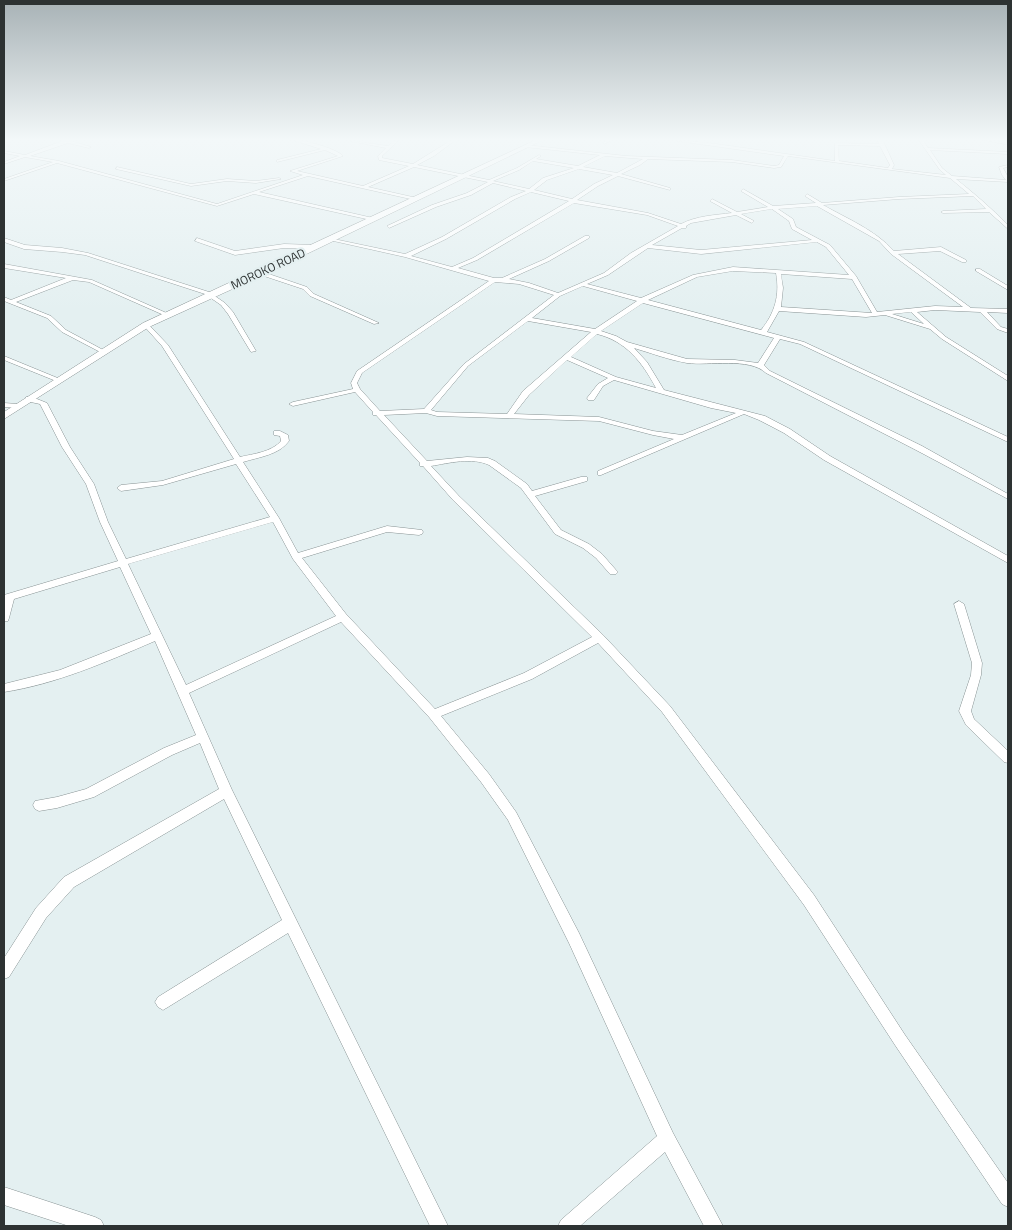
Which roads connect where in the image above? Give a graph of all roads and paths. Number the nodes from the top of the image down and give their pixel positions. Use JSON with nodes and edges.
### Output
{"nodes":[{"id":1,"x":181,"y":196,"type":"edge"},
{"id":2,"x":245,"y":196,"type":"edge"},
{"id":3,"x":270,"y":196,"type":"edge"},
{"id":4,"x":404,"y":196,"type":"edge"},
{"id":5,"x":421,"y":196,"type":"edge"},
{"id":6,"x":462,"y":196,"type":"edge"},
{"id":7,"x":517,"y":196,"type":"edge"},
{"id":8,"x":553,"y":196,"type":"edge"},
{"id":9,"x":580,"y":196,"type":"edge"},
{"id":10,"x":753,"y":196,"type":"edge"},
{"id":11,"x":809,"y":196,"type":"edge"},
{"id":12,"x":940,"y":196,"type":"edge"},
{"id":13,"x":976,"y":196,"type":"edge"},
{"id":14,"x":415,"y":199,"type":"junction"},
{"id":15,"x":712,"y":200,"type":"dead end"},
{"id":16,"x":573,"y":201,"type":"junction"},
{"id":17,"x":819,"y":204,"type":"junction"},
{"id":18,"x":772,"y":208,"type":"junction"},
{"id":19,"x":991,"y":210,"type":"junction"},
{"id":20,"x":944,"y":212,"type":"dead end"},
{"id":21,"x":737,"y":213,"type":"junction"},
{"id":22,"x":371,"y":219,"type":"junction"},
{"id":23,"x":752,"y":222,"type":"dead end"},
{"id":24,"x":389,"y":227,"type":"dead end"},
{"id":25,"x":684,"y":227,"type":"junction"},
{"id":26,"x":1008,"y":228,"type":"edge"},
{"id":27,"x":587,"y":237,"type":"dead end"},
{"id":28,"x":331,"y":239,"type":"junction"},
{"id":29,"x":4,"y":240,"type":"edge"},
{"id":30,"x":197,"y":240,"type":"dead end"},
{"id":31,"x":816,"y":241,"type":"junction"},
{"id":32,"x":648,"y":246,"type":"junction"},
{"id":33,"x":314,"y":248,"type":"junction"},
{"id":34,"x":893,"y":253,"type":"junction"},
{"id":35,"x":406,"y":256,"type":"junction"},
{"id":36,"x":964,"y":261,"type":"dead end"},
{"id":37,"x":4,"y":266,"type":"edge"},
{"id":38,"x":452,"y":269,"type":"junction"},
{"id":39,"x":978,"y":270,"type":"dead end"},
{"id":40,"x":778,"y":272,"type":"junction"},
{"id":41,"x":260,"y":273,"type":"junction"},
{"id":42,"x":74,"y":277,"type":"junction"},
{"id":43,"x":854,"y":277,"type":"junction"},
{"id":44,"x":498,"y":280,"type":"junction"},
{"id":45,"x":584,"y":285,"type":"junction"},
{"id":46,"x":1008,"y":288,"type":"edge"},
{"id":47,"x":558,"y":295,"type":"junction"},
{"id":48,"x":210,"y":296,"type":"junction"},
{"id":49,"x":4,"y":299,"type":"edge"},
{"id":50,"x":643,"y":300,"type":"junction"},
{"id":51,"x":12,"y":301,"type":"junction"},
{"id":52,"x":968,"y":308,"type":"junction"},
{"id":53,"x":777,"y":309,"type":"junction"},
{"id":54,"x":912,"y":310,"type":"junction"},
{"id":55,"x":983,"y":311,"type":"junction"},
{"id":56,"x":1008,"y":311,"type":"edge"},
{"id":57,"x":879,"y":314,"type":"junction"},
{"id":58,"x":168,"y":315,"type":"junction"},
{"id":59,"x":528,"y":319,"type":"junction"},
{"id":60,"x":376,"y":324,"type":"dead end"},
{"id":61,"x":146,"y":325,"type":"junction"},
{"id":62,"x":933,"y":328,"type":"junction"},
{"id":63,"x":1008,"y":329,"type":"edge"},
{"id":64,"x":595,"y":332,"type":"junction"},
{"id":65,"x":763,"y":332,"type":"junction"},
{"id":66,"x":778,"y":337,"type":"junction"},
{"id":67,"x":623,"y":342,"type":"junction"},
{"id":68,"x":254,"y":351,"type":"dead end"},
{"id":69,"x":104,"y":352,"type":"junction"},
{"id":70,"x":4,"y":358,"type":"edge"},
{"id":71,"x":568,"y":358,"type":"junction"},
{"id":72,"x":761,"y":365,"type":"junction"},
{"id":73,"x":614,"y":378,"type":"junction"},
{"id":74,"x":1008,"y":379,"type":"edge"},
{"id":75,"x":58,"y":380,"type":"junction"},
{"id":76,"x":357,"y":390,"type":"junction"},
{"id":77,"x":661,"y":390,"type":"junction"},
{"id":78,"x":592,"y":398,"type":"dead end"},
{"id":79,"x":29,"y":399,"type":"junction"},
{"id":80,"x":293,"y":404,"type":"dead end"},
{"id":81,"x":4,"y":405,"type":"edge"},
{"id":82,"x":18,"y":406,"type":"junction"},
{"id":83,"x":728,"y":410,"type":"junction"},
{"id":84,"x":426,"y":411,"type":"junction"},
{"id":85,"x":744,"y":412,"type":"junction"},
{"id":86,"x":376,"y":413,"type":"junction"},
{"id":87,"x":510,"y":415,"type":"junction"},
{"id":88,"x":4,"y":416,"type":"edge"},
{"id":89,"x":733,"y":417,"type":"junction"},
{"id":90,"x":277,"y":433,"type":"dead end"},
{"id":91,"x":683,"y":438,"type":"junction"},
{"id":92,"x":1008,"y":440,"type":"edge"},
{"id":93,"x":238,"y":462,"type":"junction"},
{"id":94,"x":423,"y":464,"type":"junction"},
{"id":95,"x":601,"y":473,"type":"dead end"},
{"id":96,"x":584,"y":479,"type":"dead end"},
{"id":97,"x":121,"y":488,"type":"dead end"},
{"id":98,"x":532,"y":494,"type":"junction"},
{"id":99,"x":1008,"y":497,"type":"edge"},
{"id":100,"x":275,"y":518,"type":"junction"},
{"id":101,"x":419,"y":532,"type":"dead end"},
{"id":102,"x":296,"y":557,"type":"junction"},
{"id":103,"x":1008,"y":560,"type":"edge"},
{"id":104,"x":124,"y":563,"type":"junction"},
{"id":105,"x":613,"y":572,"type":"dead end"},
{"id":106,"x":6,"y":598,"type":"edge"},
{"id":107,"x":959,"y":604,"type":"dead end"},
{"id":108,"x":342,"y":617,"type":"junction"},
{"id":109,"x":4,"y":618,"type":"edge"},
{"id":110,"x":157,"y":636,"type":"junction"},
{"id":111,"x":600,"y":638,"type":"junction"},
{"id":112,"x":4,"y":688,"type":"edge"},
{"id":113,"x":183,"y":691,"type":"junction"},
{"id":114,"x":433,"y":714,"type":"junction"},
{"id":115,"x":203,"y":737,"type":"junction"},
{"id":116,"x":1008,"y":758,"type":"edge"},
{"id":117,"x":226,"y":791,"type":"junction"},
{"id":118,"x":39,"y":805,"type":"dead end"},
{"id":119,"x":291,"y":923,"type":"junction"},
{"id":120,"x":4,"y":972,"type":"edge"},
{"id":121,"x":164,"y":1002,"type":"dead end"},
{"id":122,"x":667,"y":1139,"type":"junction"},
{"id":123,"x":4,"y":1196,"type":"edge"},
{"id":124,"x":1008,"y":1198,"type":"edge"},
{"id":125,"x":95,"y":1226,"type":"edge"},
{"id":126,"x":439,"y":1226,"type":"edge"},
{"id":127,"x":567,"y":1226,"type":"edge"},
{"id":128,"x":714,"y":1226,"type":"edge"}],
"edges":[{"from":1,"to":2,"type":"street"},
{"from":3,"to":22,"type":"street"},
{"from":4,"to":14,"type":"street"},
{"from":5,"to":14,"type":"street","name":"MOROKO ROAD"},
{"from":6,"to":24,"type":"street"},
{"from":7,"to":35,"type":"street"},
{"from":8,"to":16,"type":"street"},
{"from":9,"to":16,"type":"street"},
{"from":10,"to":18,"type":"street"},
{"from":11,"to":17,"type":"street"},
{"from":12,"to":17,"type":"street"},
{"from":13,"to":19,"type":"street"},
{"from":14,"to":22,"type":"street","name":"MOROKO ROAD"},
{"from":15,"to":21,"type":"street"},
{"from":16,"to":25,"type":"street"},
{"from":16,"to":38,"type":"street"},
{"from":17,"to":18,"type":"street"},
{"from":17,"to":34,"type":"street"},
{"from":18,"to":21,"type":"street"},
{"from":18,"to":31,"type":"street"},
{"from":19,"to":20,"type":"street"},
{"from":19,"to":26,"type":"street"},
{"from":21,"to":23,"type":"street"},
{"from":21,"to":25,"type":"street"},
{"from":22,"to":28,"type":"street","name":"MOROKO ROAD"},
{"from":25,"to":32,"type":"street"},
{"from":27,"to":44,"type":"street"},
{"from":28,"to":33,"type":"street","name":"MOROKO ROAD"},
{"from":28,"to":35,"type":"street"},
{"from":29,"to":48,"type":"street"},
{"from":30,"to":33,"type":"street"},
{"from":31,"to":32,"type":"street"},
{"from":31,"to":43,"type":"street"},
{"from":32,"to":45,"type":"street"},
{"from":33,"to":41,"type":"street","name":"MOROKO ROAD"},
{"from":34,"to":36,"type":"street"},
{"from":34,"to":52,"type":"street"},
{"from":35,"to":38,"type":"street"},
{"from":37,"to":42,"type":"street"},
{"from":38,"to":44,"type":"street"},
{"from":39,"to":46,"type":"street"},
{"from":40,"to":43,"type":"street"},
{"from":40,"to":50,"type":"street"},
{"from":40,"to":53,"type":"street"},
{"from":41,"to":48,"type":"street","name":"MOROKO ROAD"},
{"from":41,"to":60,"type":"street"},
{"from":42,"to":51,"type":"street"},
{"from":42,"to":58,"type":"street"},
{"from":43,"to":57,"type":"street"},
{"from":44,"to":47,"type":"street"},
{"from":44,"to":76,"type":"street"},
{"from":45,"to":47,"type":"street"},
{"from":45,"to":50,"type":"street"},
{"from":47,"to":59,"type":"street"},
{"from":48,"to":58,"type":"street","name":"MOROKO ROAD"},
{"from":48,"to":68,"type":"street"},
{"from":49,"to":51,"type":"street"},
{"from":50,"to":64,"type":"street"},
{"from":50,"to":65,"type":"street"},
{"from":51,"to":69,"type":"street"},
{"from":52,"to":54,"type":"street"},
{"from":52,"to":55,"type":"street"},
{"from":53,"to":57,"type":"street"},
{"from":53,"to":65,"type":"street"},
{"from":54,"to":57,"type":"street"},
{"from":54,"to":62,"type":"street"},
{"from":55,"to":56,"type":"street"},
{"from":55,"to":63,"type":"street"},
{"from":57,"to":62,"type":"street"},
{"from":58,"to":61,"type":"street","name":"MOROKO ROAD"},
{"from":59,"to":64,"type":"street"},
{"from":59,"to":84,"type":"street"},
{"from":61,"to":69,"type":"street","name":"MOROKO ROAD"},
{"from":61,"to":93,"type":"street"},
{"from":62,"to":74,"type":"street"},
{"from":64,"to":67,"type":"street"},
{"from":64,"to":71,"type":"street"},
{"from":65,"to":66,"type":"street"},
{"from":66,"to":72,"type":"street"},
{"from":66,"to":92,"type":"street"},
{"from":67,"to":72,"type":"street"},
{"from":67,"to":77,"type":"street"},
{"from":69,"to":75,"type":"street","name":"MOROKO ROAD"},
{"from":70,"to":75,"type":"street"},
{"from":71,"to":73,"type":"street"},
{"from":71,"to":87,"type":"street"},
{"from":72,"to":99,"type":"street"},
{"from":73,"to":77,"type":"street"},
{"from":73,"to":78,"type":"street"},
{"from":75,"to":79,"type":"street","name":"MOROKO ROAD"},
{"from":76,"to":80,"type":"street"},
{"from":76,"to":86,"type":"street"},
{"from":77,"to":83,"type":"street"},
{"from":79,"to":82,"type":"street","name":"MOROKO ROAD"},
{"from":79,"to":104,"type":"street"},
{"from":81,"to":82,"type":"street"},
{"from":82,"to":88,"type":"street","name":"MOROKO ROAD"},
{"from":83,"to":85,"type":"street"},
{"from":83,"to":89,"type":"street"},
{"from":84,"to":86,"type":"street"},
{"from":84,"to":87,"type":"street"},
{"from":85,"to":89,"type":"street"},
{"from":85,"to":103,"type":"street"},
{"from":86,"to":94,"type":"street"},
{"from":87,"to":91,"type":"street"},
{"from":89,"to":91,"type":"street"},
{"from":90,"to":93,"type":"street"},
{"from":91,"to":95,"type":"street"},
{"from":93,"to":97,"type":"street"},
{"from":93,"to":100,"type":"street"},
{"from":94,"to":98,"type":"street"},
{"from":94,"to":111,"type":"street"},
{"from":96,"to":98,"type":"street"},
{"from":98,"to":105,"type":"street"},
{"from":100,"to":102,"type":"street"},
{"from":100,"to":104,"type":"street"},
{"from":101,"to":102,"type":"street"},
{"from":102,"to":108,"type":"street"},
{"from":104,"to":106,"type":"street"},
{"from":104,"to":110,"type":"street"},
{"from":106,"to":109,"type":"street"},
{"from":107,"to":116,"type":"street"},
{"from":108,"to":113,"type":"street"},
{"from":108,"to":114,"type":"street"},
{"from":110,"to":112,"type":"street"},
{"from":110,"to":113,"type":"street"},
{"from":111,"to":114,"type":"street"},
{"from":111,"to":124,"type":"street"},
{"from":113,"to":115,"type":"street"},
{"from":114,"to":122,"type":"street"},
{"from":115,"to":117,"type":"street"},
{"from":115,"to":118,"type":"street"},
{"from":117,"to":119,"type":"street"},
{"from":117,"to":120,"type":"street"},
{"from":119,"to":121,"type":"street"},
{"from":119,"to":126,"type":"street"},
{"from":122,"to":127,"type":"street"},
{"from":122,"to":128,"type":"street"},
{"from":123,"to":125,"type":"street"}]}
